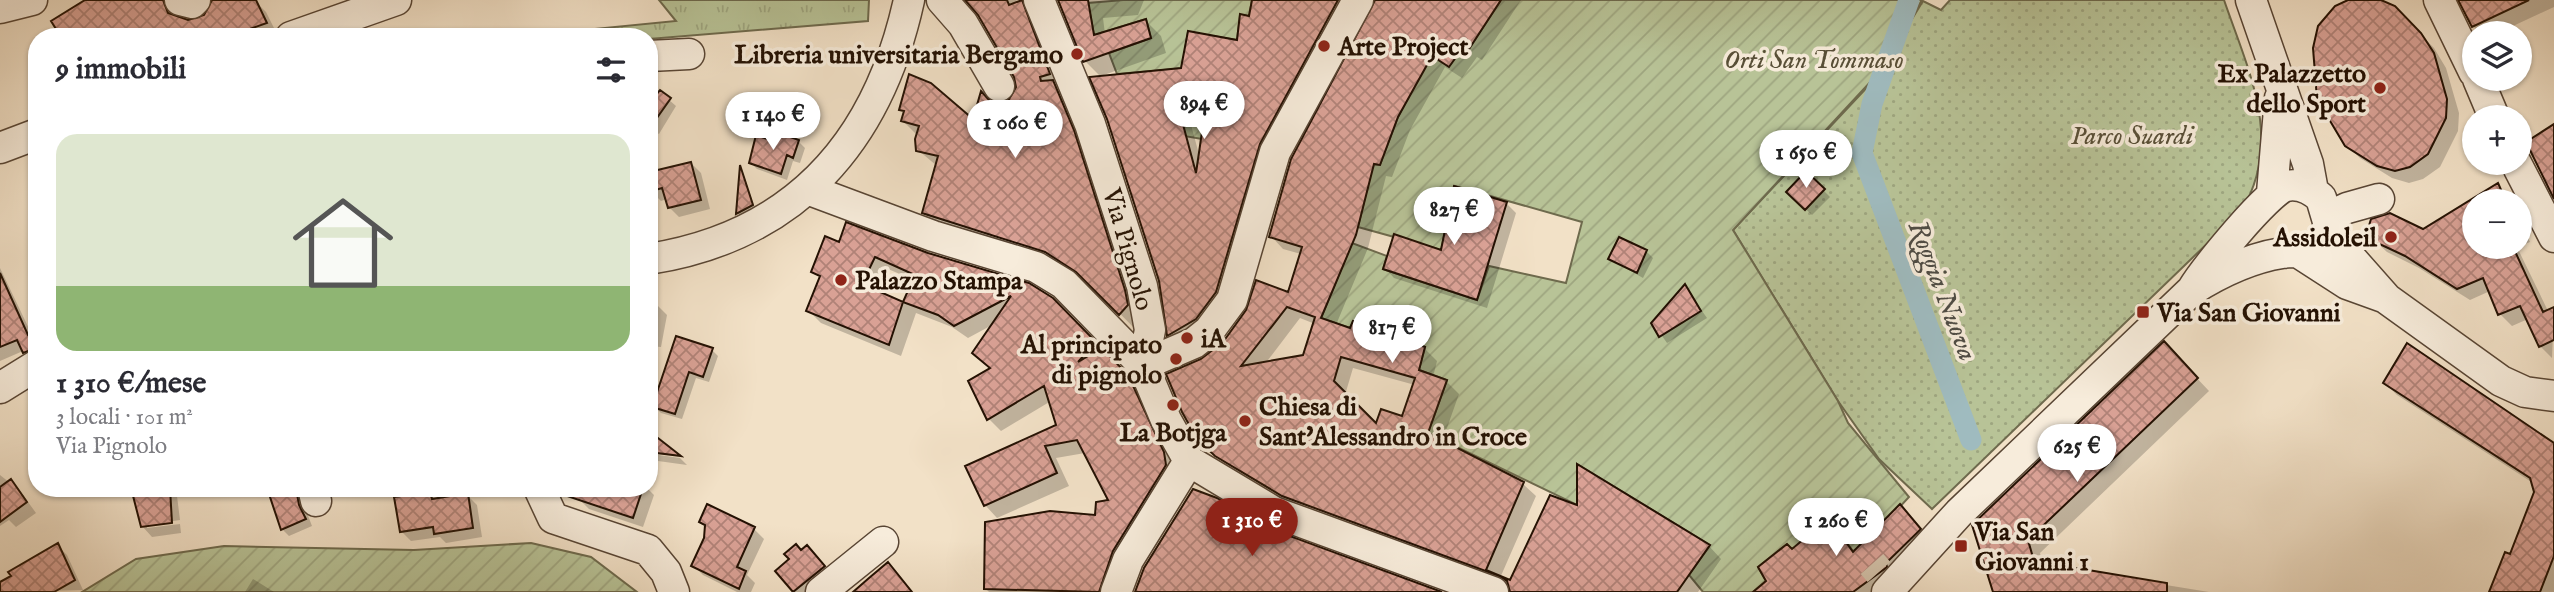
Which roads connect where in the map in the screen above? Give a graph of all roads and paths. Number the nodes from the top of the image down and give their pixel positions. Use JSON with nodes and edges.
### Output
{"nodes":[{"id":1,"x":32,"y":0,"type":"edge"},
{"id":2,"x":180,"y":0,"type":"edge"},
{"id":3,"x":195,"y":0,"type":"edge"},
{"id":4,"x":909,"y":0,"type":"edge"},
{"id":5,"x":942,"y":0,"type":"edge"},
{"id":6,"x":1039,"y":0,"type":"edge"},
{"id":7,"x":1358,"y":0,"type":"edge"},
{"id":8,"x":2251,"y":0,"type":"edge"},
{"id":9,"x":2439,"y":0,"type":"edge"},
{"id":10,"x":382,"y":2,"type":"edge"},
{"id":11,"x":0,"y":8,"type":"edge"},
{"id":12,"x":314,"y":28,"type":"edge"},
{"id":13,"x":2462,"y":47,"type":"edge"},
{"id":14,"x":689,"y":54,"type":"dead end"},
{"id":15,"x":658,"y":56,"type":"edge"},
{"id":16,"x":999,"y":86,"type":"dead end"},
{"id":17,"x":2280,"y":90,"type":"junction"},
{"id":18,"x":28,"y":137,"type":"edge"},
{"id":19,"x":0,"y":148,"type":"edge"},
{"id":20,"x":2522,"y":175,"type":"edge"},
{"id":21,"x":807,"y":189,"type":"junction"},
{"id":22,"x":2314,"y":191,"type":"junction"},
{"id":23,"x":2379,"y":199,"type":"dead end"},
{"id":24,"x":2267,"y":201,"type":"junction"},
{"id":25,"x":2329,"y":221,"type":"junction"},
{"id":26,"x":2554,"y":237,"type":"edge"},
{"id":27,"x":2292,"y":253,"type":"junction"},
{"id":28,"x":658,"y":257,"type":"edge"},
{"id":29,"x":2192,"y":290,"type":"junction"},
{"id":30,"x":2387,"y":299,"type":"junction"},
{"id":31,"x":1143,"y":365,"type":"junction"},
{"id":32,"x":28,"y":371,"type":"edge"},
{"id":33,"x":0,"y":388,"type":"edge"},
{"id":34,"x":28,"y":394,"type":"edge"},
{"id":35,"x":2551,"y":395,"type":"edge"},
{"id":36,"x":0,"y":409,"type":"edge"},
{"id":37,"x":1189,"y":461,"type":"junction"},
{"id":38,"x":543,"y":497,"type":"edge"},
{"id":39,"x":883,"y":542,"type":"dead end"},
{"id":40,"x":1888,"y":586,"type":"edge"},
{"id":41,"x":674,"y":592,"type":"edge"},
{"id":42,"x":821,"y":592,"type":"edge"},
{"id":43,"x":1116,"y":592,"type":"edge"},
{"id":44,"x":1493,"y":592,"type":"edge"}],
"edges":[{"from":1,"to":11,"type":"street"},
{"from":2,"to":3,"type":"street"},
{"from":4,"to":21,"type":"street"},
{"from":5,"to":16,"type":"street"},
{"from":6,"to":31,"type":"street","name":"Via Pignolo"},
{"from":7,"to":31,"type":"street"},
{"from":8,"to":17,"type":"street"},
{"from":9,"to":13,"type":"street"},
{"from":10,"to":12,"type":"street"},
{"from":14,"to":15,"type":"street"},
{"from":17,"to":22,"type":"street"},
{"from":17,"to":24,"type":"street"},
{"from":18,"to":19,"type":"street"},
{"from":20,"to":26,"type":"street"},
{"from":21,"to":28,"type":"street"},
{"from":21,"to":31,"type":"street"},
{"from":22,"to":24,"type":"street"},
{"from":22,"to":25,"type":"street"},
{"from":23,"to":25,"type":"street"},
{"from":24,"to":27,"type":"street"},
{"from":24,"to":29,"type":"street"},
{"from":25,"to":27,"type":"street"},
{"from":25,"to":30,"type":"street"},
{"from":27,"to":29,"type":"street"},
{"from":27,"to":30,"type":"street"},
{"from":29,"to":40,"type":"street"},
{"from":30,"to":35,"type":"street"},
{"from":31,"to":37,"type":"street"},
{"from":32,"to":33,"type":"street"},
{"from":34,"to":36,"type":"street"},
{"from":37,"to":43,"type":"street"},
{"from":37,"to":44,"type":"street"},
{"from":38,"to":41,"type":"street"},
{"from":39,"to":42,"type":"street"}]}
